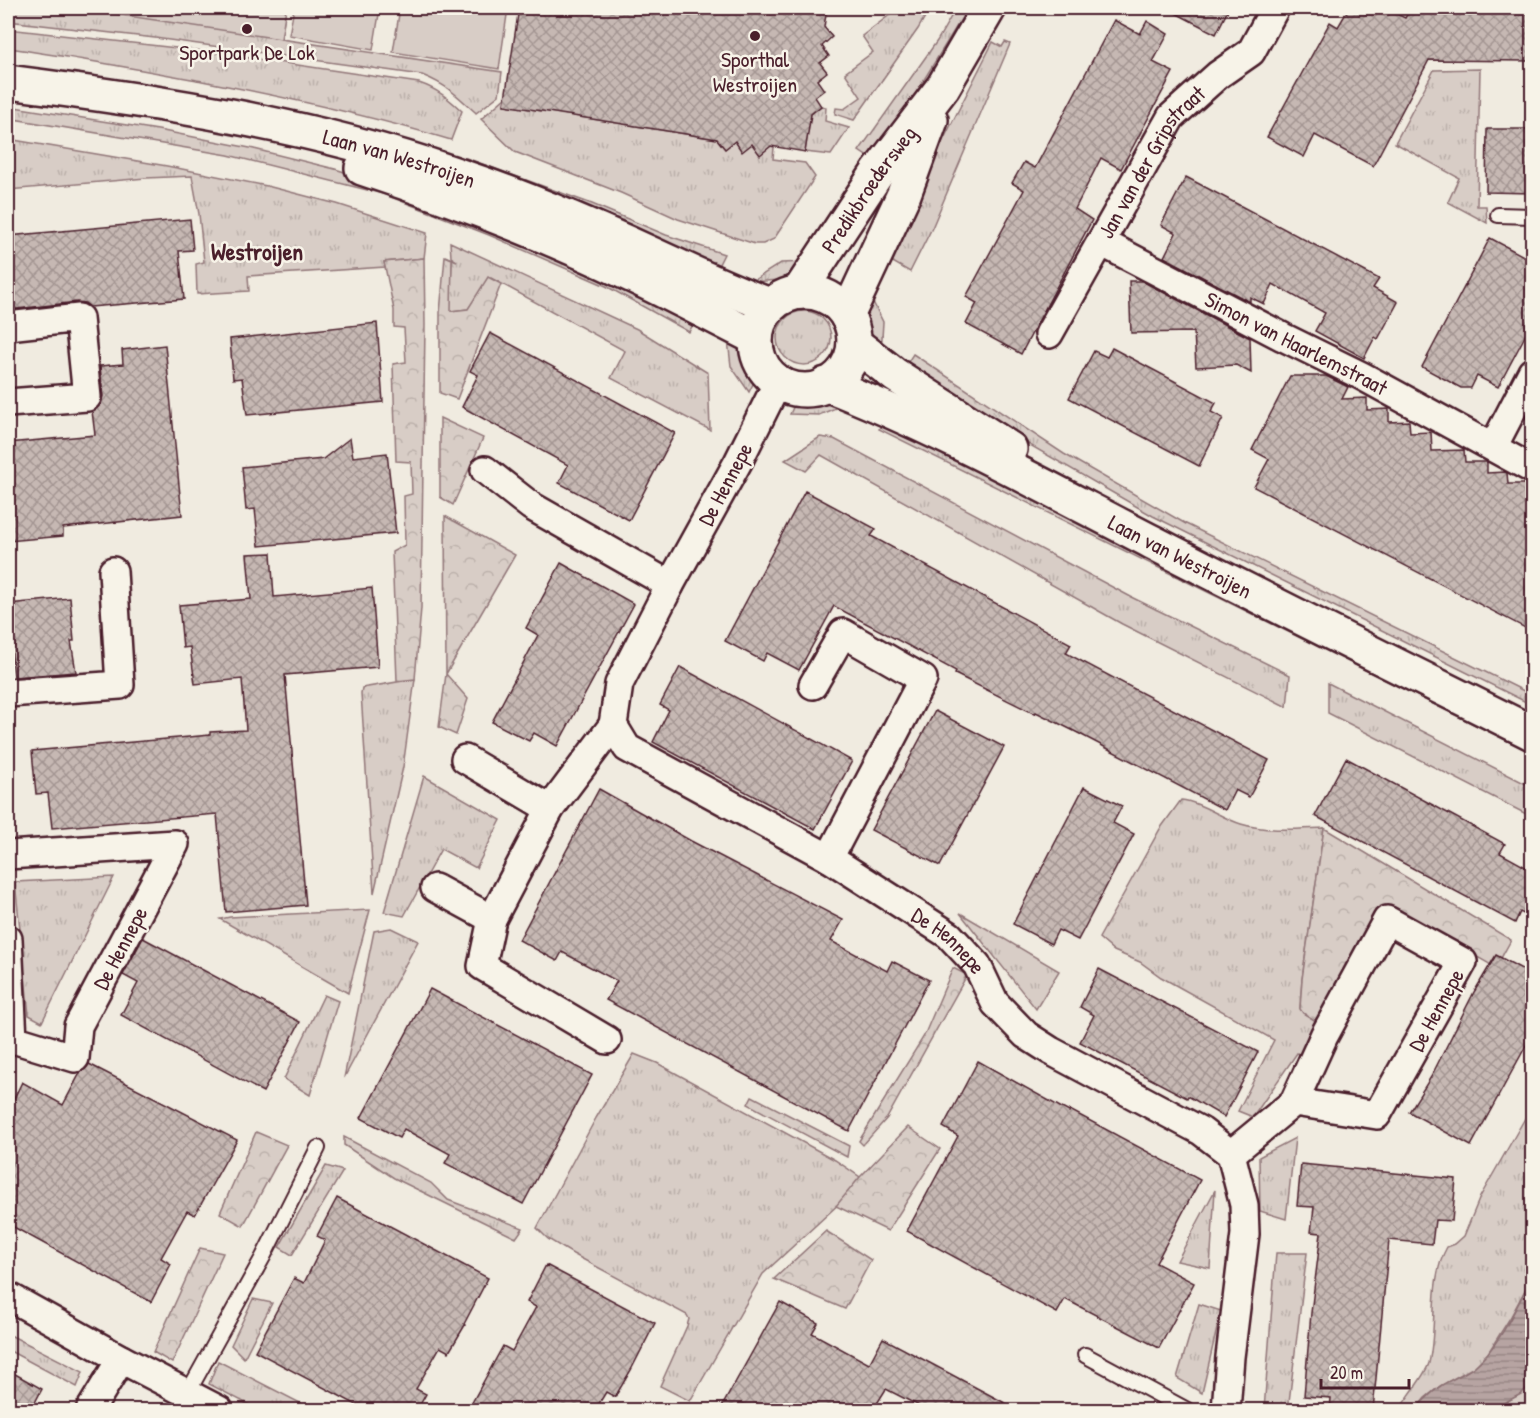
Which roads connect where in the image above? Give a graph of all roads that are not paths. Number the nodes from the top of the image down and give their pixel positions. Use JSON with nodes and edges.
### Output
{"nodes":[{"id":1,"x":989,"y":8,"type":"edge"},
{"id":2,"x":1275,"y":8,"type":"edge"},
{"id":3,"x":8,"y":82,"type":"edge"},
{"id":4,"x":943,"y":87,"type":"junction"},
{"id":5,"x":8,"y":98,"type":"edge"},
{"id":6,"x":1498,"y":215,"type":"dead end"},
{"id":7,"x":1533,"y":216,"type":"edge"},
{"id":8,"x":1101,"y":242,"type":"junction"},
{"id":9,"x":785,"y":299,"type":"junction"},
{"id":10,"x":8,"y":326,"type":"edge"},
{"id":11,"x":850,"y":330,"type":"junction"},
{"id":12,"x":1049,"y":334,"type":"dead end"},
{"id":13,"x":756,"y":338,"type":"junction"},
{"id":14,"x":1533,"y":372,"type":"edge"},
{"id":15,"x":778,"y":382,"type":"junction"},
{"id":16,"x":826,"y":384,"type":"junction"},
{"id":17,"x":8,"y":403,"type":"edge"},
{"id":18,"x":1493,"y":447,"type":"junction"},
{"id":19,"x":1533,"y":469,"type":"edge"},
{"id":20,"x":485,"y":470,"type":"dead end"},
{"id":21,"x":113,"y":571,"type":"dead end"},
{"id":22,"x":670,"y":585,"type":"junction"},
{"id":23,"x":813,"y":686,"type":"dead end"},
{"id":24,"x":8,"y":693,"type":"edge"},
{"id":25,"x":1533,"y":715,"type":"edge"},
{"id":26,"x":613,"y":725,"type":"junction"},
{"id":27,"x":1533,"y":733,"type":"edge"},
{"id":28,"x":465,"y":759,"type":"dead end"},
{"id":29,"x":550,"y":809,"type":"junction"},
{"id":30,"x":8,"y":855,"type":"edge"},
{"id":31,"x":829,"y":858,"type":"junction"},
{"id":32,"x":435,"y":888,"type":"dead end"},
{"id":33,"x":492,"y":919,"type":"junction"},
{"id":34,"x":8,"y":939,"type":"edge"},
{"id":35,"x":607,"y":1040,"type":"dead end"},
{"id":36,"x":1294,"y":1102,"type":"junction"},
{"id":37,"x":318,"y":1148,"type":"dead end"},
{"id":38,"x":1231,"y":1154,"type":"junction"},
{"id":39,"x":8,"y":1296,"type":"edge"},
{"id":40,"x":1085,"y":1355,"type":"dead end"},
{"id":41,"x":121,"y":1359,"type":"junction"},
{"id":42,"x":187,"y":1394,"type":"junction"},
{"id":43,"x":90,"y":1410,"type":"edge"},
{"id":44,"x":219,"y":1410,"type":"edge"},
{"id":45,"x":1187,"y":1410,"type":"edge"},
{"id":46,"x":1226,"y":1410,"type":"edge"}],
"edges":[{"from":1,"to":4,"type":"street","name":"Predikbroedersweg"},
{"from":2,"to":8,"type":"street","name":"Jan van der Gripstraat"},
{"from":3,"to":9,"type":"street","name":"Laan van Westroijen"},
{"from":4,"to":9,"type":"street","name":"Predikbroedersweg"},
{"from":4,"to":11,"type":"street","name":"Predikbroedersweg"},
{"from":5,"to":13,"type":"street","name":"Laan van Westroijen"},
{"from":6,"to":7,"type":"lane"},
{"from":8,"to":12,"type":"street","name":"Jan van der Gripstraat"},
{"from":8,"to":18,"type":"street","name":"Simon van Haarlemstraat"},
{"from":9,"to":11,"type":"street"},
{"from":9,"to":13,"type":"street"},
{"from":10,"to":17,"type":"street"},
{"from":11,"to":16,"type":"street"},
{"from":11,"to":25,"type":"street","name":"Laan van Westroijen"},
{"from":13,"to":15,"type":"street"},
{"from":14,"to":18,"type":"street"},
{"from":15,"to":16,"type":"street"},
{"from":15,"to":22,"type":"street","name":"De Hennepe"},
{"from":16,"to":27,"type":"street","name":"Laan van Westroijen"},
{"from":18,"to":19,"type":"street","name":"Simon van Haarlemstraat"},
{"from":20,"to":22,"type":"street"},
{"from":21,"to":24,"type":"street"},
{"from":22,"to":26,"type":"street","name":"De Hennepe"},
{"from":23,"to":31,"type":"street"},
{"from":26,"to":29,"type":"street","name":"De Hennepe"},
{"from":26,"to":31,"type":"street","name":"De Hennepe"},
{"from":28,"to":29,"type":"street"},
{"from":29,"to":33,"type":"street","name":"De Hennepe"},
{"from":30,"to":34,"type":"street","name":"De Hennepe"},
{"from":31,"to":38,"type":"street","name":"De Hennepe"},
{"from":32,"to":33,"type":"street"},
{"from":33,"to":35,"type":"street","name":"De Hennepe"},
{"from":36,"to":36,"type":"street","name":"De Hennepe"},
{"from":36,"to":38,"type":"street","name":"De Hennepe"},
{"from":37,"to":42,"type":"lane"},
{"from":38,"to":46,"type":"street"},
{"from":39,"to":41,"type":"street"},
{"from":40,"to":45,"type":"lane"},
{"from":41,"to":42,"type":"street"},
{"from":41,"to":43,"type":"street"},
{"from":42,"to":44,"type":"street"}]}
